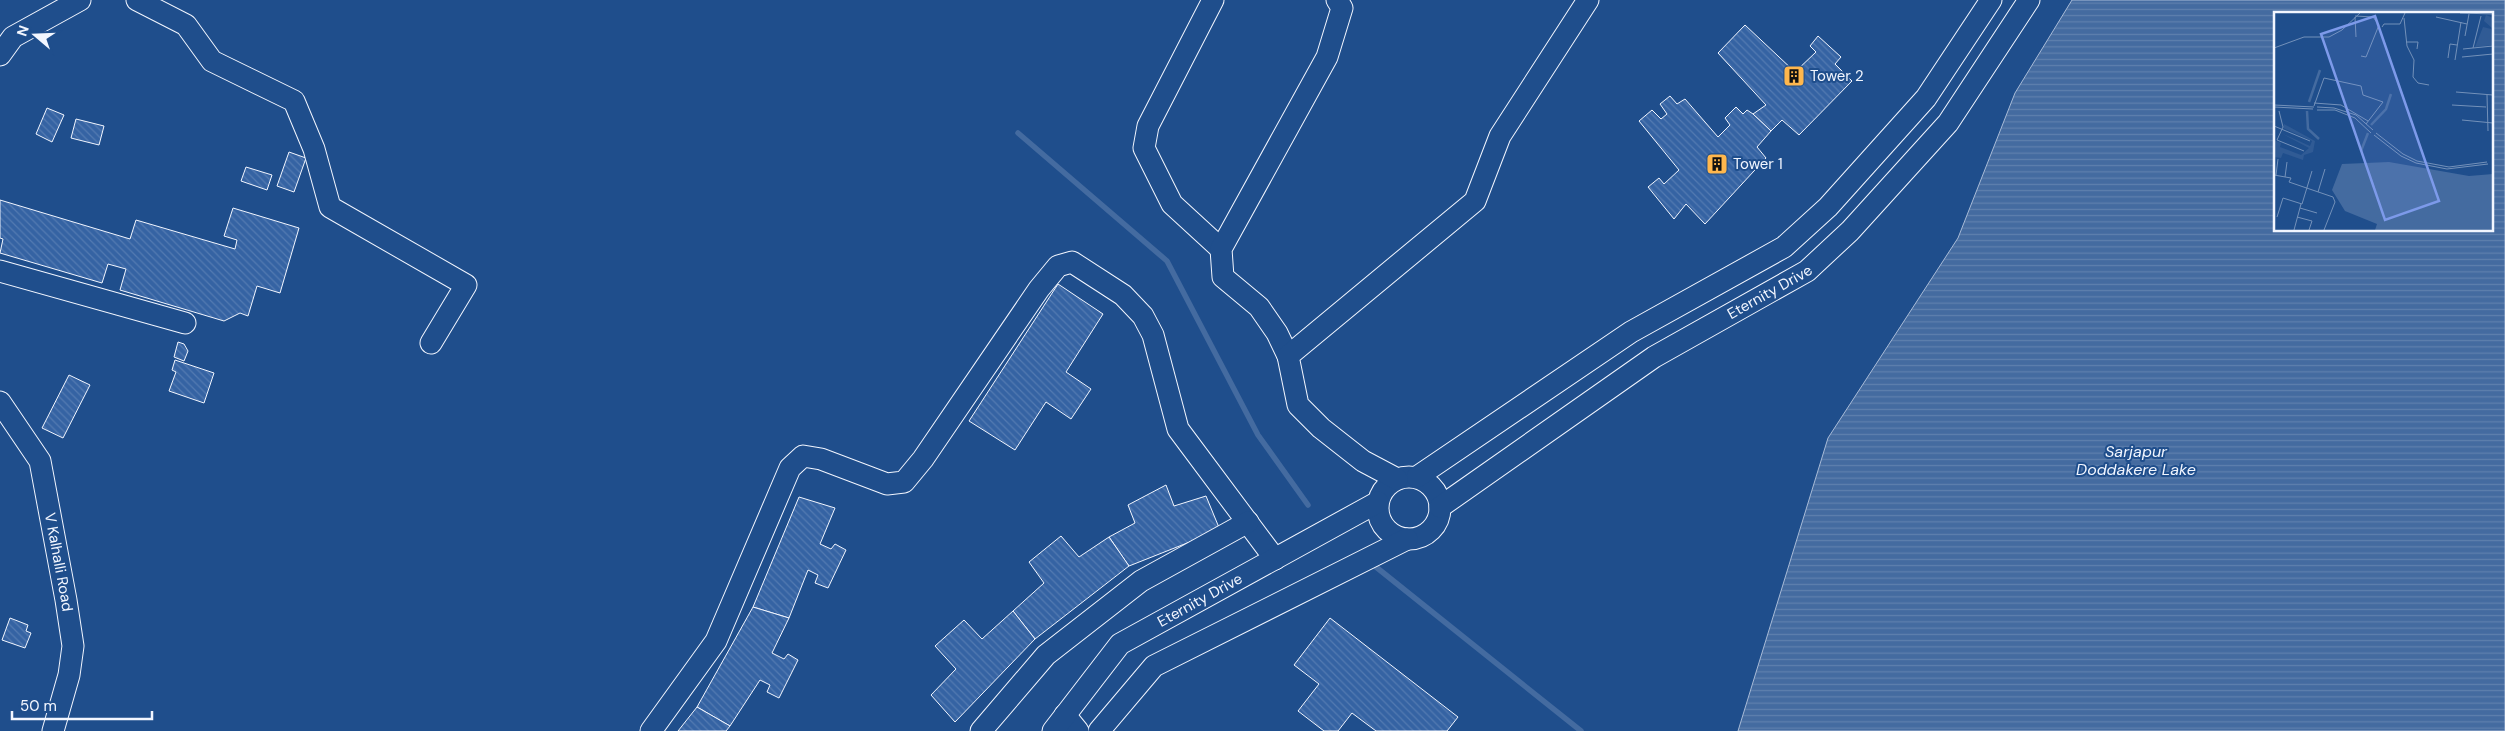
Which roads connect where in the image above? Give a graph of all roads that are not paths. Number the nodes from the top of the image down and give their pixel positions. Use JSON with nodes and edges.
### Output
{"nodes":[{"id":1,"x":80,"y":0,"type":"edge"},
{"id":2,"x":137,"y":0,"type":"edge"},
{"id":3,"x":1213,"y":0,"type":"edge"},
{"id":4,"x":1337,"y":0,"type":"edge"},
{"id":5,"x":1588,"y":0,"type":"edge"},
{"id":6,"x":1991,"y":0,"type":"edge"},
{"id":7,"x":2029,"y":0,"type":"edge"},
{"id":8,"x":0,"y":56,"type":"edge"},
{"id":9,"x":1221,"y":249,"type":"junction"},
{"id":10,"x":0,"y":271,"type":"edge"},
{"id":11,"x":185,"y":323,"type":"dead end"},
{"id":12,"x":430,"y":343,"type":"dead end"},
{"id":13,"x":1288,"y":356,"type":"junction"},
{"id":14,"x":0,"y":402,"type":"edge"},
{"id":15,"x":1407,"y":478,"type":"junction"},
{"id":16,"x":1378,"y":502,"type":"junction"},
{"id":17,"x":1440,"y":507,"type":"junction"},
{"id":18,"x":1248,"y":522,"type":"junction"},
{"id":19,"x":1407,"y":539,"type":"junction"},
{"id":20,"x":1275,"y":559,"type":"junction"},
{"id":21,"x":1065,"y":726,"type":"edge"},
{"id":22,"x":53,"y":731,"type":"edge"},
{"id":23,"x":651,"y":731,"type":"edge"},
{"id":24,"x":980,"y":731,"type":"edge"},
{"id":25,"x":1100,"y":731,"type":"edge"}],
"edges":[{"from":1,"to":8,"type":"street"},
{"from":2,"to":12,"type":"street"},
{"from":3,"to":9,"type":"street"},
{"from":4,"to":9,"type":"street"},
{"from":5,"to":13,"type":"street"},
{"from":6,"to":15,"type":"street","name":"Eternity Drive"},
{"from":7,"to":17,"type":"street","name":"Eternity Drive"},
{"from":9,"to":13,"type":"street"},
{"from":10,"to":11,"type":"street"},
{"from":13,"to":15,"type":"street"},
{"from":14,"to":22,"type":"street","name":"V Kalhalli Road"},
{"from":15,"to":16,"type":"street","name":"Eternity Drive"},
{"from":15,"to":17,"type":"street"},
{"from":16,"to":19,"type":"street"},
{"from":16,"to":20,"type":"street","name":"Eternity Drive"},
{"from":17,"to":19,"type":"street"},
{"from":18,"to":20,"type":"street"},
{"from":18,"to":23,"type":"street"},
{"from":18,"to":24,"type":"street"},
{"from":19,"to":25,"type":"street"},
{"from":20,"to":21,"type":"street","name":"Eternity Drive"}]}
